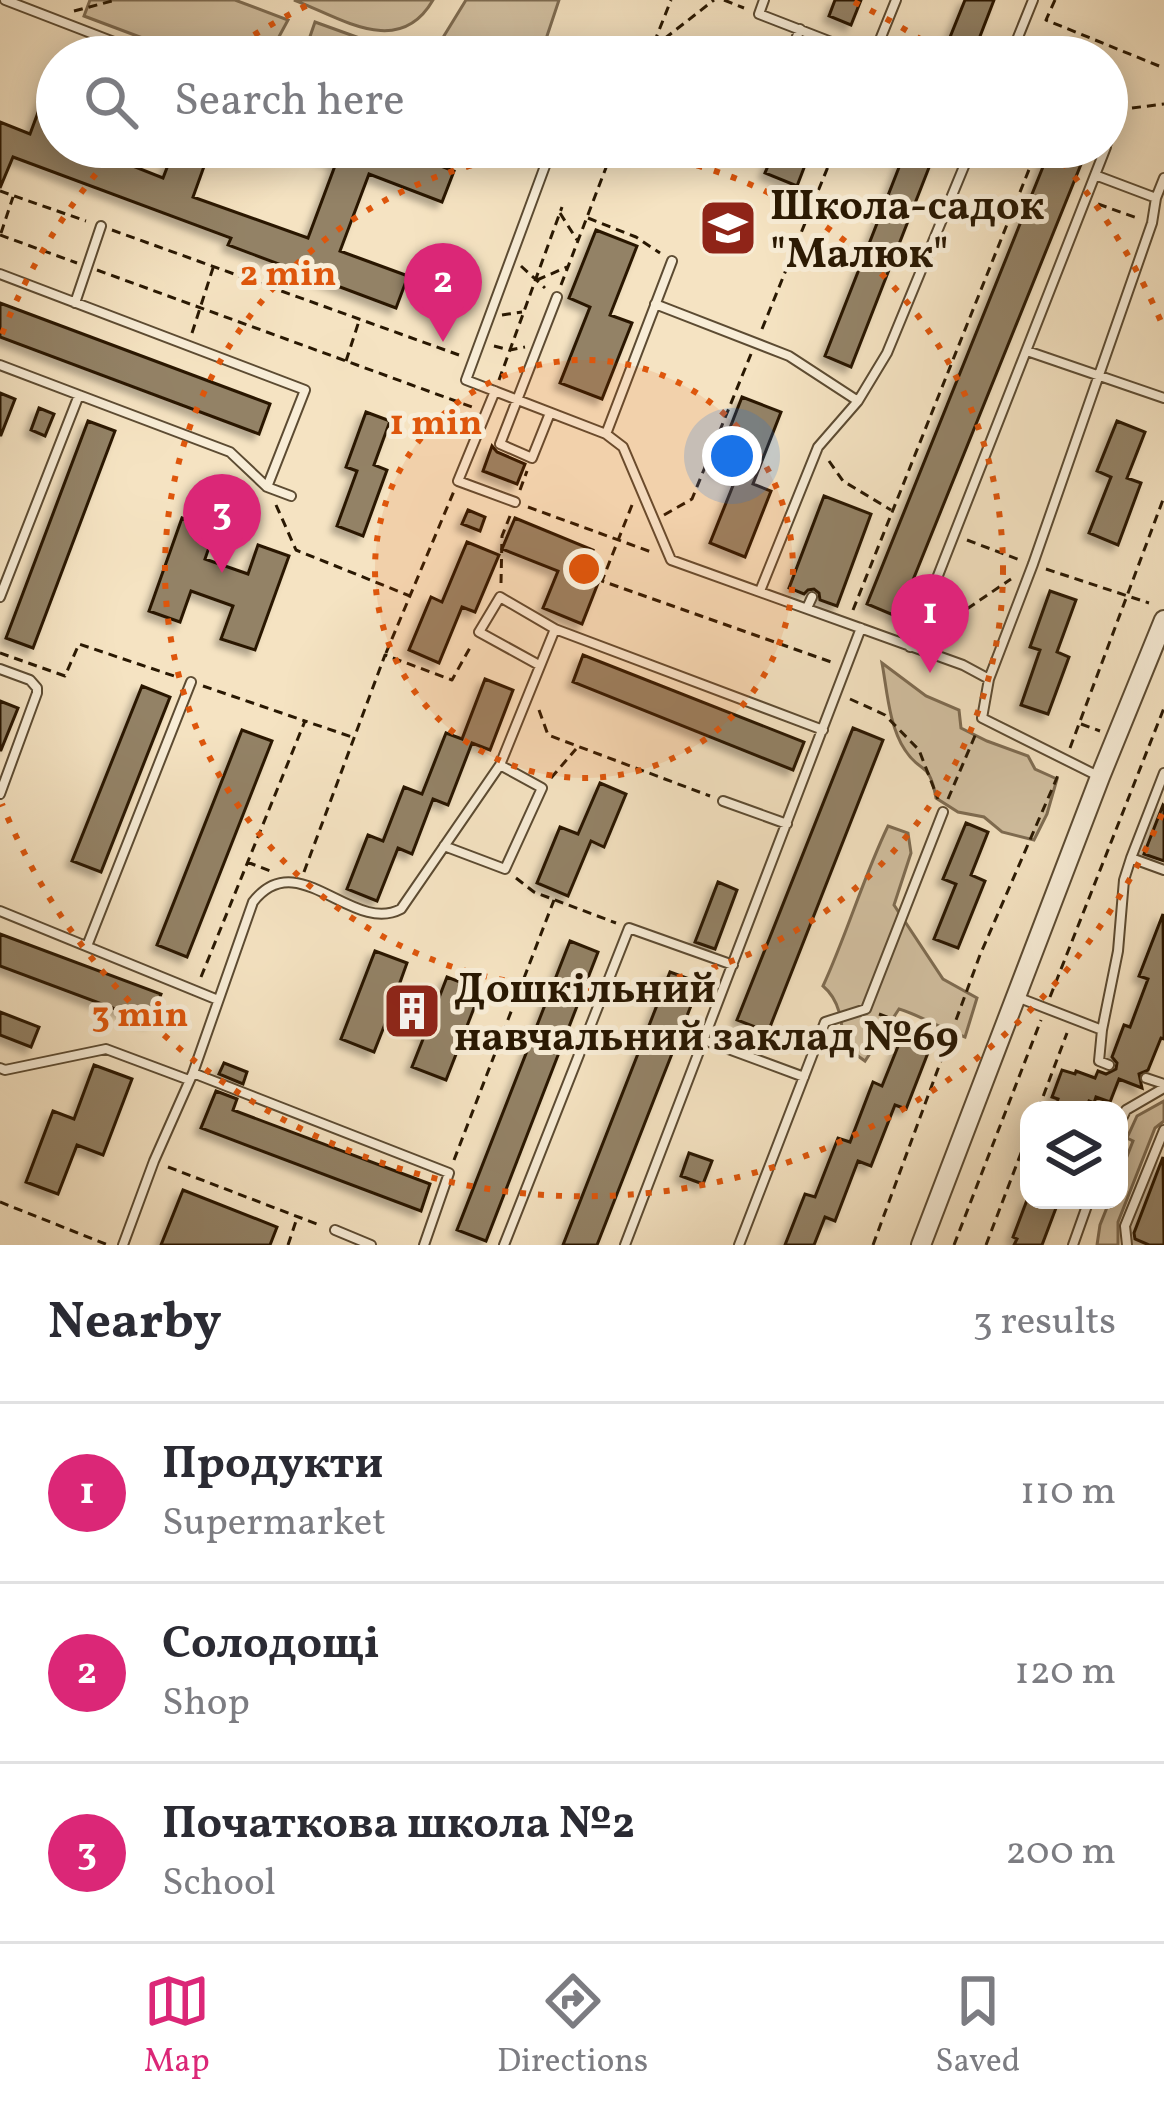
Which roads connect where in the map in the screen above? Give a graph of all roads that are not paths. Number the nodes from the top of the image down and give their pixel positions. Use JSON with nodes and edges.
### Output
{"nodes":[{"id":1,"x":4,"y":0,"type":"edge"},
{"id":2,"x":764,"y":0,"type":"edge"},
{"id":3,"x":896,"y":0,"type":"edge"},
{"id":4,"x":1033,"y":0,"type":"edge"},
{"id":5,"x":800,"y":29,"type":"junction"},
{"id":6,"x":98,"y":36,"type":"edge"},
{"id":7,"x":797,"y":36,"type":"edge"},
{"id":8,"x":818,"y":36,"type":"edge"},
{"id":9,"x":881,"y":36,"type":"edge"},
{"id":10,"x":1018,"y":36,"type":"edge"},
{"id":11,"x":544,"y":168,"type":"edge"},
{"id":12,"x":964,"y":168,"type":"edge"},
{"id":13,"x":1097,"y":168,"type":"edge"},
{"id":14,"x":1094,"y":175,"type":"junction"},
{"id":15,"x":1164,"y":178,"type":"edge"},
{"id":16,"x":1156,"y":198,"type":"junction"},
{"id":17,"x":101,"y":226,"type":"road end"},
{"id":18,"x":672,"y":261,"type":"road end"},
{"id":19,"x":0,"y":274,"type":"edge"},
{"id":20,"x":556,"y":297,"type":"road end"},
{"id":21,"x":75,"y":303,"type":"junction"},
{"id":22,"x":656,"y":304,"type":"junction"},
{"id":23,"x":1027,"y":351,"type":"junction"},
{"id":24,"x":0,"y":365,"type":"edge"},
{"id":25,"x":1098,"y":376,"type":"junction"},
{"id":26,"x":495,"y":391,"type":"junction"},
{"id":27,"x":79,"y":395,"type":"junction"},
{"id":28,"x":1164,"y":398,"type":"edge"},
{"id":29,"x":517,"y":400,"type":"junction"},
{"id":30,"x":859,"y":401,"type":"junction"},
{"id":31,"x":550,"y":413,"type":"junction"},
{"id":32,"x":606,"y":434,"type":"junction"},
{"id":33,"x":267,"y":487,"type":"junction"},
{"id":34,"x":291,"y":496,"type":"dead end"},
{"id":35,"x":515,"y":502,"type":"road end"},
{"id":36,"x":760,"y":591,"type":"junction"},
{"id":37,"x":812,"y":597,"type":"dead end"},
{"id":38,"x":0,"y":598,"type":"edge"},
{"id":39,"x":807,"y":608,"type":"junction"},
{"id":40,"x":1164,"y":620,"type":"edge"},
{"id":41,"x":861,"y":628,"type":"junction"},
{"id":42,"x":555,"y":629,"type":"junction"},
{"id":43,"x":910,"y":647,"type":"junction"},
{"id":44,"x":1159,"y":648,"type":"edge"},
{"id":45,"x":538,"y":665,"type":"junction"},
{"id":46,"x":0,"y":670,"type":"edge"},
{"id":47,"x":989,"y":679,"type":"junction"},
{"id":48,"x":191,"y":682,"type":"road end"},
{"id":49,"x":823,"y":730,"type":"junction"},
{"id":50,"x":500,"y":765,"type":"junction"},
{"id":51,"x":1164,"y":773,"type":"edge"},
{"id":52,"x":1100,"y":777,"type":"junction"},
{"id":53,"x":0,"y":794,"type":"edge"},
{"id":54,"x":723,"y":801,"type":"road end"},
{"id":55,"x":943,"y":812,"type":"road end"},
{"id":56,"x":787,"y":824,"type":"junction"},
{"id":57,"x":444,"y":846,"type":"junction"},
{"id":58,"x":1131,"y":858,"type":"junction"},
{"id":59,"x":1164,"y":870,"type":"edge"},
{"id":60,"x":0,"y":911,"type":"edge"},
{"id":61,"x":87,"y":946,"type":"junction"},
{"id":62,"x":733,"y":965,"type":"junction"},
{"id":63,"x":1015,"y":996,"type":"junction"},
{"id":64,"x":218,"y":1000,"type":"junction"},
{"id":65,"x":1102,"y":1030,"type":"junction"},
{"id":66,"x":704,"y":1040,"type":"junction"},
{"id":67,"x":1109,"y":1064,"type":"dead end"},
{"id":68,"x":0,"y":1068,"type":"edge"},
{"id":69,"x":191,"y":1076,"type":"junction"},
{"id":70,"x":804,"y":1077,"type":"junction"},
{"id":71,"x":1146,"y":1078,"type":"dead end"},
{"id":72,"x":1164,"y":1086,"type":"edge"},
{"id":73,"x":1128,"y":1109,"type":"edge"},
{"id":74,"x":1164,"y":1130,"type":"edge"},
{"id":75,"x":1086,"y":1209,"type":"edge"},
{"id":76,"x":335,"y":1231,"type":"road end"},
{"id":77,"x":123,"y":1245,"type":"edge"},
{"id":78,"x":371,"y":1245,"type":"edge"},
{"id":79,"x":424,"y":1245,"type":"edge"},
{"id":80,"x":504,"y":1245,"type":"edge"},
{"id":81,"x":625,"y":1245,"type":"edge"},
{"id":82,"x":740,"y":1245,"type":"edge"},
{"id":83,"x":921,"y":1245,"type":"edge"},
{"id":84,"x":1072,"y":1245,"type":"edge"},
{"id":85,"x":1127,"y":1245,"type":"edge"}],
"edges":[{"from":1,"to":6,"type":"lane"},
{"from":2,"to":5,"type":"lane"},
{"from":3,"to":9,"type":"lane"},
{"from":4,"to":10,"type":"lane"},
{"from":5,"to":7,"type":"lane"},
{"from":5,"to":8,"type":"lane"},
{"from":11,"to":26,"type":"lane"},
{"from":12,"to":30,"type":"lane"},
{"from":13,"to":14,"type":"lane"},
{"from":14,"to":16,"type":"lane"},
{"from":14,"to":23,"type":"lane"},
{"from":15,"to":16,"type":"lane"},
{"from":16,"to":25,"type":"lane"},
{"from":17,"to":21,"type":"lane"},
{"from":18,"to":22,"type":"lane"},
{"from":19,"to":21,"type":"lane"},
{"from":20,"to":29,"type":"lane"},
{"from":21,"to":33,"type":"lane"},
{"from":22,"to":30,"type":"lane"},
{"from":22,"to":32,"type":"lane"},
{"from":23,"to":25,"type":"lane"},
{"from":23,"to":43,"type":"lane"},
{"from":24,"to":27,"type":"lane"},
{"from":25,"to":28,"type":"lane"},
{"from":25,"to":47,"type":"lane"},
{"from":26,"to":29,"type":"lane"},
{"from":26,"to":35,"type":"lane"},
{"from":27,"to":33,"type":"lane"},
{"from":27,"to":38,"type":"lane"},
{"from":29,"to":31,"type":"lane"},
{"from":29,"to":31,"type":"lane"},
{"from":30,"to":36,"type":"lane"},
{"from":31,"to":32,"type":"lane"},
{"from":32,"to":36,"type":"lane"},
{"from":33,"to":34,"type":"lane"},
{"from":36,"to":39,"type":"lane"},
{"from":37,"to":39,"type":"lane"},
{"from":39,"to":41,"type":"lane"},
{"from":40,"to":44,"type":"street"},
{"from":41,"to":43,"type":"lane"},
{"from":41,"to":49,"type":"lane"},
{"from":42,"to":45,"type":"lane"},
{"from":42,"to":45,"type":"lane"},
{"from":42,"to":49,"type":"lane"},
{"from":43,"to":47,"type":"lane"},
{"from":44,"to":52,"type":"street"},
{"from":45,"to":50,"type":"lane"},
{"from":46,"to":53,"type":"lane"},
{"from":47,"to":52,"type":"lane"},
{"from":48,"to":61,"type":"lane"},
{"from":49,"to":56,"type":"lane"},
{"from":50,"to":57,"type":"lane"},
{"from":50,"to":57,"type":"lane"},
{"from":51,"to":58,"type":"lane"},
{"from":52,"to":63,"type":"street"},
{"from":54,"to":56,"type":"lane"},
{"from":55,"to":70,"type":"lane"},
{"from":56,"to":62,"type":"lane"},
{"from":57,"to":64,"type":"lane"},
{"from":58,"to":59,"type":"lane"},
{"from":58,"to":65,"type":"lane"},
{"from":60,"to":61,"type":"lane"},
{"from":61,"to":64,"type":"lane"},
{"from":62,"to":66,"type":"lane"},
{"from":62,"to":80,"type":"lane"},
{"from":63,"to":65,"type":"lane"},
{"from":63,"to":83,"type":"street"},
{"from":64,"to":69,"type":"lane"},
{"from":65,"to":67,"type":"lane"},
{"from":66,"to":70,"type":"lane"},
{"from":66,"to":81,"type":"lane"},
{"from":68,"to":69,"type":"lane"},
{"from":69,"to":77,"type":"lane"},
{"from":69,"to":79,"type":"lane"},
{"from":70,"to":82,"type":"lane"},
{"from":71,"to":72,"type":"lane"},
{"from":72,"to":73,"type":"lane"},
{"from":74,"to":85,"type":"lane"},
{"from":75,"to":84,"type":"lane"},
{"from":76,"to":78,"type":"lane"}]}
